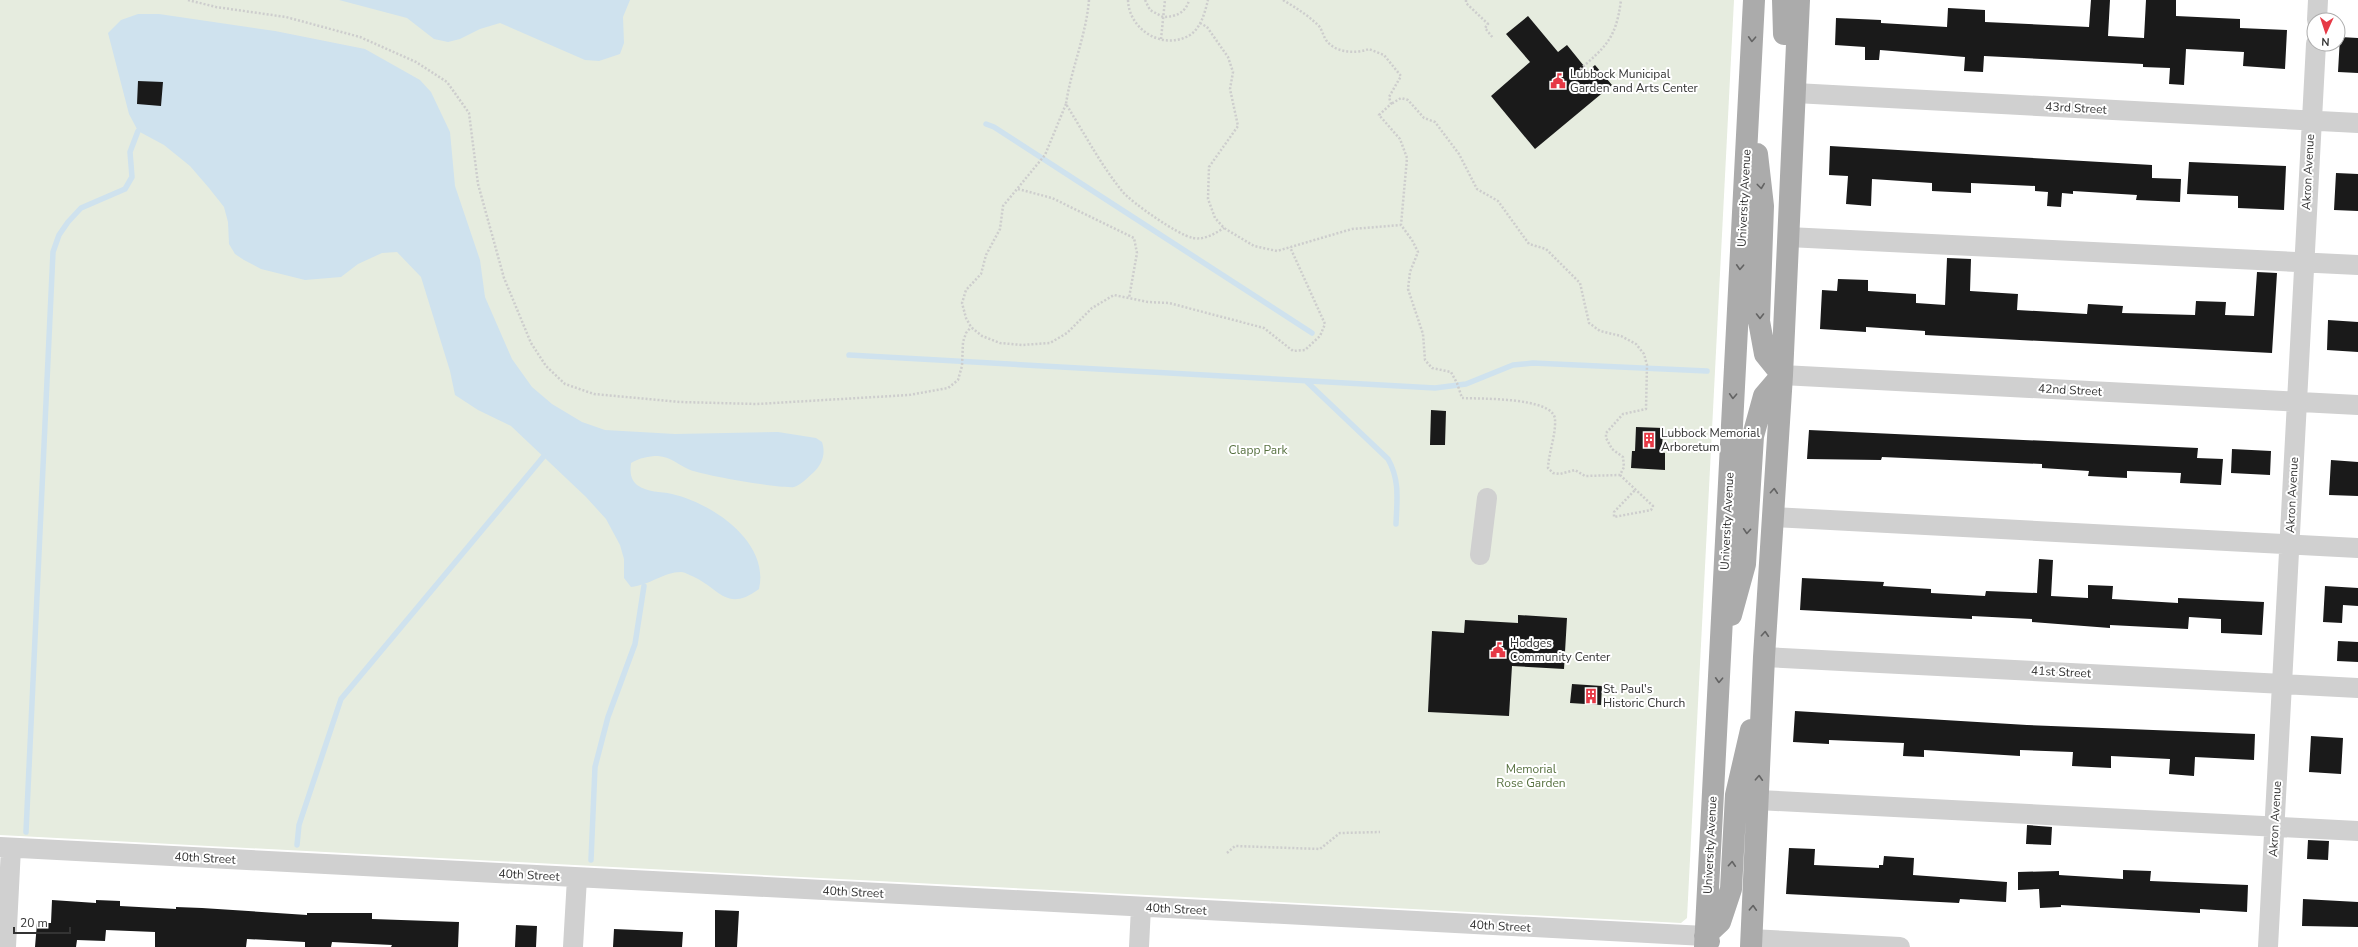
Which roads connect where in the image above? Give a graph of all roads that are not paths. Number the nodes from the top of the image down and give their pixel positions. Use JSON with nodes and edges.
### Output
{"nodes":[{"id":1,"x":1754,"y":0,"type":"edge"},
{"id":2,"x":1783,"y":0,"type":"edge"},
{"id":3,"x":1799,"y":0,"type":"edge"},
{"id":4,"x":2318,"y":0,"type":"edge"},
{"id":5,"x":2317,"y":12,"type":"edge"},
{"id":6,"x":2315,"y":52,"type":"edge"},
{"id":7,"x":1750,"y":92,"type":"junction"},
{"id":8,"x":1795,"y":93,"type":"junction"},
{"id":9,"x":2311,"y":120,"type":"junction"},
{"id":10,"x":2358,"y":123,"type":"edge"},
{"id":11,"x":1788,"y":237,"type":"junction"},
{"id":12,"x":2304,"y":262,"type":"junction"},
{"id":13,"x":2358,"y":265,"type":"edge"},
{"id":14,"x":1782,"y":374,"type":"junction"},
{"id":15,"x":2297,"y":402,"type":"junction"},
{"id":16,"x":2358,"y":405,"type":"edge"},
{"id":17,"x":1487,"y":498,"type":"dead end"},
{"id":18,"x":1773,"y":517,"type":"junction"},
{"id":19,"x":2289,"y":544,"type":"junction"},
{"id":20,"x":2358,"y":548,"type":"edge"},
{"id":21,"x":1480,"y":555,"type":"dead end"},
{"id":22,"x":1720,"y":656,"type":"junction"},
{"id":23,"x":1764,"y":664,"type":"junction"},
{"id":24,"x":2282,"y":684,"type":"junction"},
{"id":25,"x":2358,"y":688,"type":"edge"},
{"id":26,"x":1758,"y":800,"type":"junction"},
{"id":27,"x":2274,"y":826,"type":"junction"},
{"id":28,"x":2358,"y":831,"type":"edge"},
{"id":29,"x":6,"y":848,"type":"edge"},
{"id":30,"x":577,"y":878,"type":"junction"},
{"id":31,"x":1141,"y":907,"type":"junction"},
{"id":32,"x":1751,"y":943,"type":"edge"},
{"id":33,"x":1708,"y":944,"type":"edge"},
{"id":34,"x":6,"y":947,"type":"edge"},
{"id":35,"x":573,"y":947,"type":"edge"},
{"id":36,"x":1138,"y":947,"type":"edge"},
{"id":37,"x":1900,"y":947,"type":"edge"},
{"id":38,"x":2268,"y":947,"type":"edge"}],
"edges":[{"from":1,"to":7,"type":"main road","name":"University Avenue","one_way":true},
{"from":2,"to":8,"type":"main road"},
{"from":3,"to":8,"type":"main road"},
{"from":4,"to":5,"type":"street"},
{"from":6,"to":9,"type":"street","name":"Akron Avenue"},
{"from":7,"to":14,"type":"main road","one_way":true},
{"from":7,"to":22,"type":"main road","name":"University Avenue","one_way":true},
{"from":8,"to":9,"type":"street","name":"43rd Street"},
{"from":8,"to":11,"type":"main road"},
{"from":9,"to":10,"type":"street","name":"43rd Street"},
{"from":9,"to":12,"type":"street","name":"Akron Avenue"},
{"from":11,"to":12,"type":"street"},
{"from":11,"to":14,"type":"main road"},
{"from":12,"to":13,"type":"street"},
{"from":12,"to":15,"type":"street","name":"Akron Avenue"},
{"from":14,"to":15,"type":"street","name":"42nd Street"},
{"from":18,"to":14,"type":"main road","one_way":true},
{"from":14,"to":22,"type":"main road","one_way":true},
{"from":15,"to":16,"type":"street","name":"42nd Street"},
{"from":15,"to":19,"type":"street","name":"Akron Avenue"},
{"from":17,"to":21,"type":"street"},
{"from":18,"to":19,"type":"street"},
{"from":23,"to":18,"type":"main road","one_way":true},
{"from":19,"to":20,"type":"street"},
{"from":19,"to":24,"type":"street","name":"Akron Avenue"},
{"from":22,"to":33,"type":"main road","name":"University Avenue","one_way":true},
{"from":23,"to":24,"type":"street","name":"41st Street"},
{"from":26,"to":23,"type":"main road","one_way":true},
{"from":33,"to":23,"type":"main road","one_way":true},
{"from":24,"to":25,"type":"street","name":"41st Street"},
{"from":24,"to":27,"type":"street","name":"Akron Avenue"},
{"from":26,"to":27,"type":"street"},
{"from":32,"to":26,"type":"main road","one_way":true},
{"from":27,"to":28,"type":"street"},
{"from":27,"to":38,"type":"street","name":"Akron Avenue"},
{"from":29,"to":30,"type":"street","name":"40th Street"},
{"from":29,"to":34,"type":"street"},
{"from":30,"to":31,"type":"street","name":"40th Street"},
{"from":30,"to":35,"type":"street"},
{"from":31,"to":33,"type":"street","name":"40th Street"},
{"from":31,"to":36,"type":"street"},
{"from":32,"to":37,"type":"street"}]}
